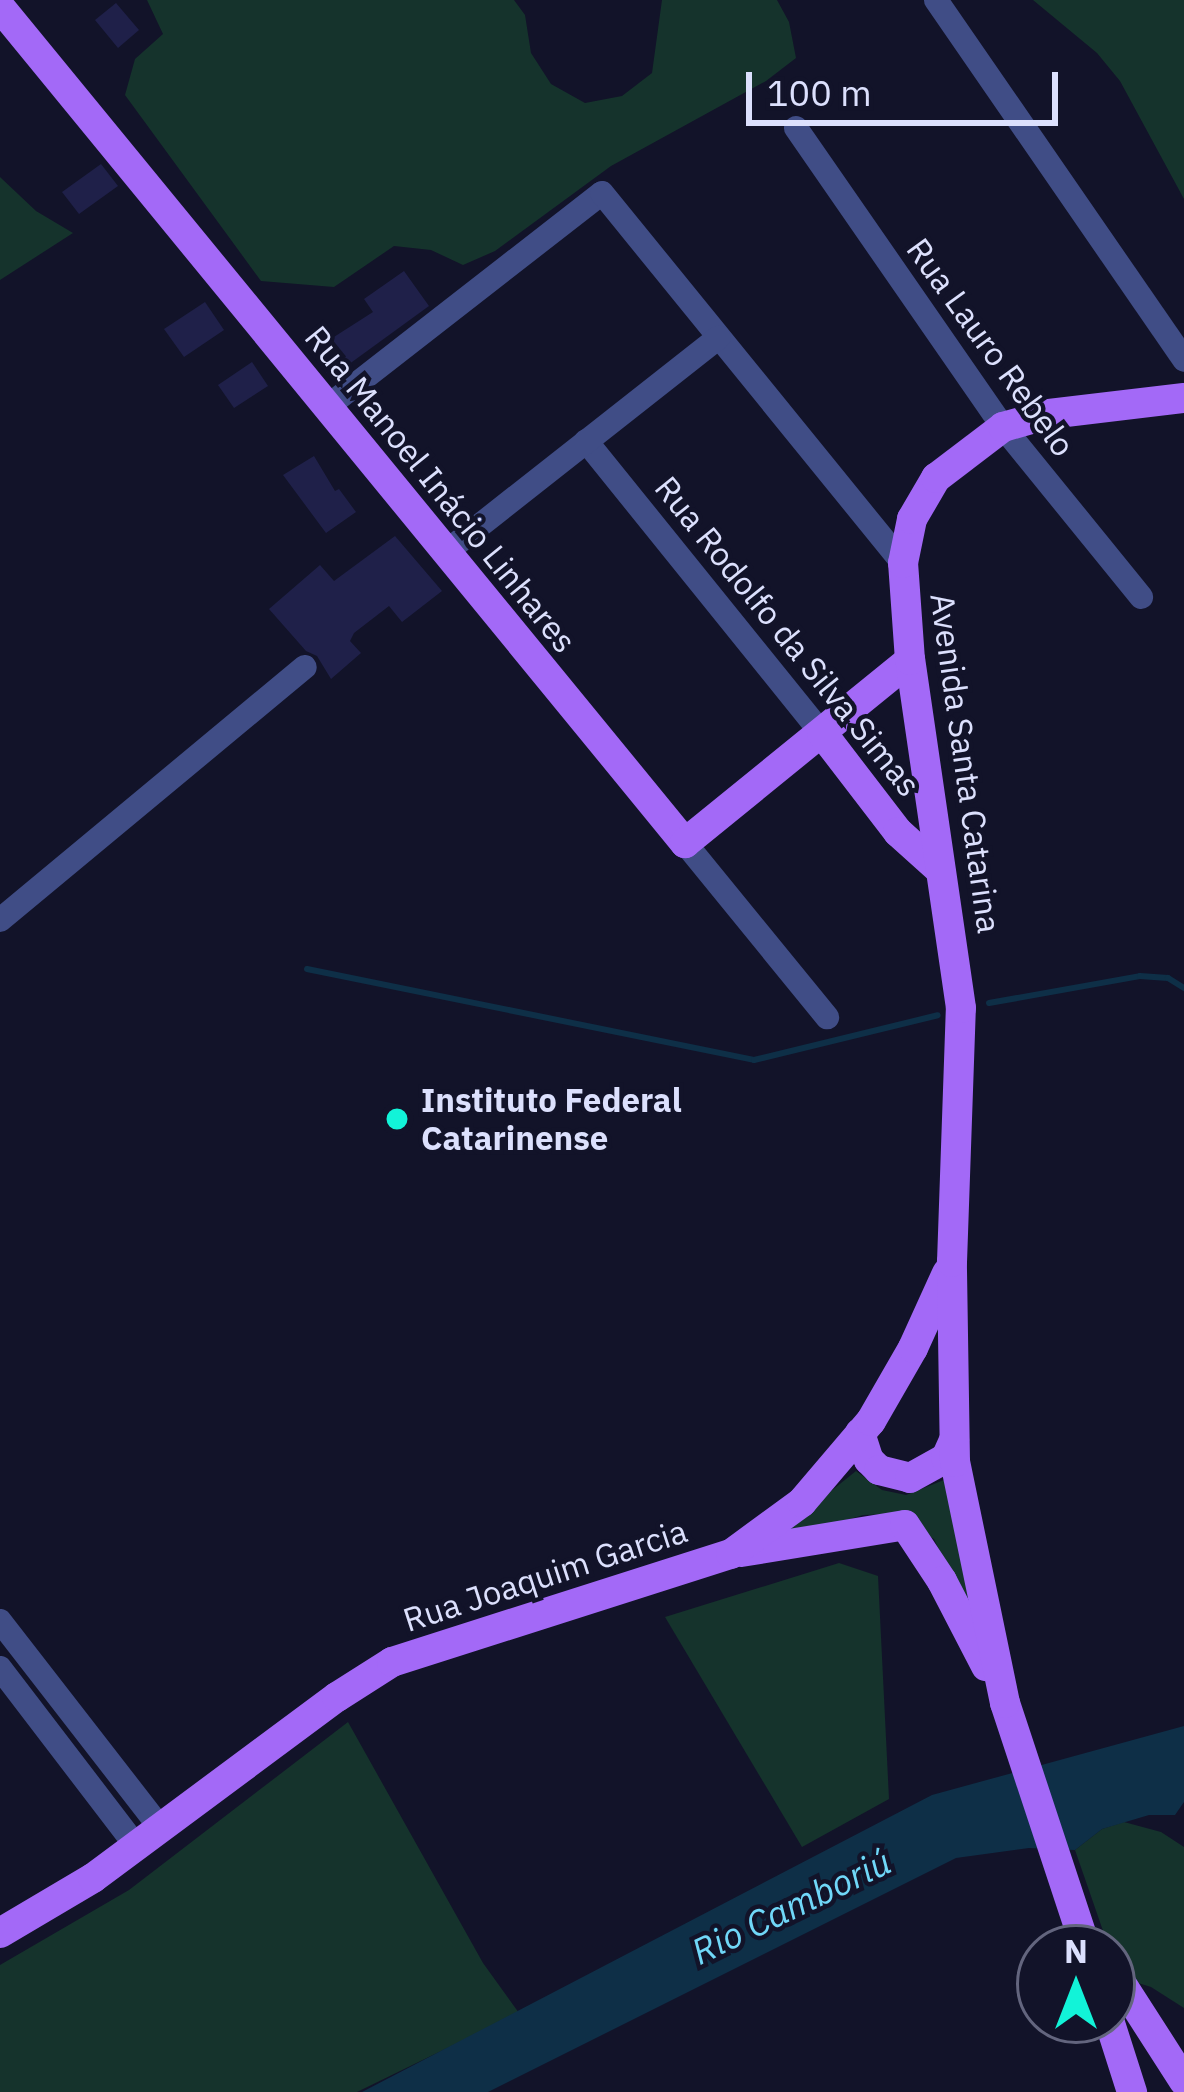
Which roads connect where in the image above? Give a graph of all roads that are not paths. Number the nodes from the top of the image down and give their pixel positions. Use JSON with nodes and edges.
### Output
{"nodes":[{"id":1,"x":935,"y":0,"type":"edge"},
{"id":2,"x":0,"y":7,"type":"edge"},
{"id":3,"x":796,"y":128,"type":"dead end"},
{"id":4,"x":718,"y":337,"type":"junction"},
{"id":5,"x":1184,"y":360,"type":"edge"},
{"id":6,"x":1184,"y":398,"type":"edge"},
{"id":7,"x":327,"y":407,"type":"junction"},
{"id":8,"x":1003,"y":427,"type":"junction"},
{"id":9,"x":586,"y":441,"type":"junction"},
{"id":10,"x":446,"y":552,"type":"junction"},
{"id":11,"x":903,"y":563,"type":"junction"},
{"id":12,"x":1141,"y":597,"type":"dead end"},
{"id":13,"x":910,"y":660,"type":"junction"},
{"id":14,"x":305,"y":667,"type":"dead end"},
{"id":15,"x":822,"y":733,"type":"junction"},
{"id":16,"x":685,"y":843,"type":"junction"},
{"id":17,"x":940,"y":870,"type":"junction"},
{"id":18,"x":0,"y":920,"type":"edge"},
{"id":19,"x":827,"y":1017,"type":"dead end"},
{"id":20,"x":952,"y":1262,"type":"junction"},
{"id":21,"x":860,"y":1432,"type":"junction"},
{"id":22,"x":954,"y":1440,"type":"junction"},
{"id":23,"x":731,"y":1553,"type":"junction"},
{"id":24,"x":0,"y":1621,"type":"edge"},
{"id":25,"x":0,"y":1668,"type":"edge"},
{"id":26,"x":1005,"y":1703,"type":"junction"},
{"id":27,"x":149,"y":1838,"type":"junction"},
{"id":28,"x":1066,"y":1887,"type":"junction"},
{"id":29,"x":1078,"y":1924,"type":"edge"},
{"id":30,"x":1087,"y":1924,"type":"edge"},
{"id":31,"x":0,"y":1933,"type":"edge"},
{"id":32,"x":1136,"y":2007,"type":"edge"},
{"id":33,"x":1117,"y":2044,"type":"edge"},
{"id":34,"x":1181,"y":2077,"type":"edge"},
{"id":35,"x":1132,"y":2092,"type":"edge"}],
"edges":[{"from":1,"to":5,"type":"street"},
{"from":2,"to":7,"type":"main road","name":"Rua Manoel Inácio Linhares"},
{"from":3,"to":8,"type":"street","name":"Rua Lauro Rebelo"},
{"from":4,"to":7,"type":"street"},
{"from":4,"to":9,"type":"street"},
{"from":4,"to":11,"type":"street"},
{"from":6,"to":8,"type":"main road","name":"Avenida Santa Catarina"},
{"from":7,"to":10,"type":"main road","name":"Rua Manoel Inácio Linhares"},
{"from":8,"to":11,"type":"main road","name":"Avenida Santa Catarina"},
{"from":8,"to":12,"type":"street","name":"Rua Lauro Rebelo"},
{"from":9,"to":10,"type":"street"},
{"from":9,"to":15,"type":"street","name":"Rua Rodolfo da Silva Simas"},
{"from":10,"to":16,"type":"main road","name":"Rua Manoel Inácio Linhares"},
{"from":11,"to":13,"type":"main road","name":"Avenida Santa Catarina"},
{"from":13,"to":15,"type":"main road"},
{"from":13,"to":17,"type":"main road","name":"Avenida Santa Catarina"},
{"from":14,"to":18,"type":"street"},
{"from":15,"to":16,"type":"main road"},
{"from":15,"to":17,"type":"main road","name":"Rua Rodolfo da Silva Simas"},
{"from":16,"to":19,"type":"street","name":"Rua Manoel Inácio Linhares"},
{"from":17,"to":20,"type":"main road","name":"Avenida Santa Catarina"},
{"from":20,"to":21,"type":"main road","name":"Avenida Santa Catarina"},
{"from":20,"to":22,"type":"main road","name":"Avenida Santa Catarina"},
{"from":21,"to":22,"type":"main road"},
{"from":21,"to":23,"type":"main road","name":"Rua Joaquim Garcia"},
{"from":22,"to":26,"type":"main road","name":"Avenida Santa Catarina"},
{"from":23,"to":26,"type":"main road"},
{"from":23,"to":27,"type":"main road","name":"Rua Joaquim Garcia"},
{"from":24,"to":27,"type":"street"},
{"from":25,"to":27,"type":"street"},
{"from":26,"to":28,"type":"main road"},
{"from":27,"to":31,"type":"main road","name":"Rua Joaquim Garcia"},
{"from":28,"to":29,"type":"main road"},
{"from":28,"to":30,"type":"main road"},
{"from":32,"to":34,"type":"main road"},
{"from":33,"to":35,"type":"main road"}]}
